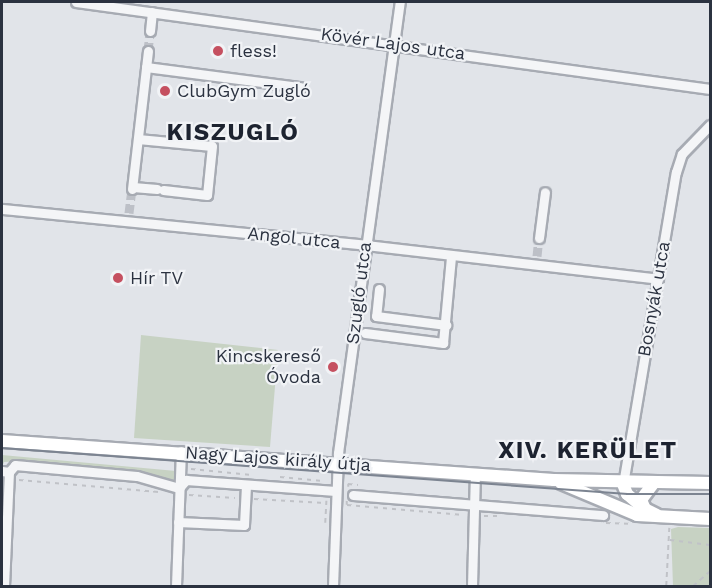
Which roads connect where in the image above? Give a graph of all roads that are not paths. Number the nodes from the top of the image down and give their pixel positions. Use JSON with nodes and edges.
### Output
{"nodes":[{"id":1,"x":76,"y":2,"type":"edge"},
{"id":2,"x":162,"y":2,"type":"edge"},
{"id":3,"x":400,"y":2,"type":"edge"},
{"id":4,"x":156,"y":13,"type":"junction"},
{"id":5,"x":150,"y":31,"type":"tunnel mouth"},
{"id":6,"x":394,"y":44,"type":"junction"},
{"id":7,"x":148,"y":51,"type":"tunnel mouth"},
{"id":8,"x":469,"y":54,"type":"junction"},
{"id":9,"x":468,"y":65,"type":"dead end"},
{"id":10,"x":146,"y":67,"type":"junction"},
{"id":11,"x":301,"y":87,"type":"dead end"},
{"id":12,"x":711,"y":89,"type":"edge"},
{"id":13,"x":711,"y":125,"type":"edge"},
{"id":14,"x":138,"y":139,"type":"junction"},
{"id":15,"x":545,"y":192,"type":"dead end"},
{"id":16,"x":2,"y":209,"type":"edge"},
{"id":17,"x":539,"y":238,"type":"tunnel mouth"},
{"id":18,"x":366,"y":245,"type":"junction"},
{"id":19,"x":451,"y":257,"type":"junction"},
{"id":20,"x":658,"y":279,"type":"junction"},
{"id":21,"x":379,"y":289,"type":"dead end"},
{"id":22,"x":446,"y":325,"type":"junction"},
{"id":23,"x":365,"y":333,"type":"dead end"},
{"id":24,"x":2,"y":441,"type":"edge"},
{"id":25,"x":181,"y":452,"type":"junction"},
{"id":26,"x":337,"y":463,"type":"junction"},
{"id":27,"x":5,"y":471,"type":"edge"},
{"id":28,"x":475,"y":474,"type":"junction"},
{"id":29,"x":554,"y":480,"type":"junction"},
{"id":30,"x":711,"y":483,"type":"edge"},
{"id":31,"x":623,"y":484,"type":"junction"},
{"id":32,"x":652,"y":484,"type":"junction"},
{"id":33,"x":246,"y":485,"type":"junction"},
{"id":34,"x":182,"y":491,"type":"junction"},
{"id":35,"x":336,"y":491,"type":"junction"},
{"id":36,"x":353,"y":495,"type":"dead end"},
{"id":37,"x":473,"y":502,"type":"junction"},
{"id":38,"x":645,"y":509,"type":"junction"},
{"id":39,"x":603,"y":515,"type":"dead end"},
{"id":40,"x":669,"y":518,"type":"junction"},
{"id":41,"x":711,"y":519,"type":"edge"},
{"id":42,"x":178,"y":522,"type":"junction"},
{"id":43,"x":4,"y":586,"type":"edge"},
{"id":44,"x":176,"y":586,"type":"edge"},
{"id":45,"x":333,"y":586,"type":"edge"},
{"id":46,"x":472,"y":586,"type":"edge"}],
"edges":[{"from":1,"to":4,"type":"street","name":"Kövér Lajos utca"},
{"from":2,"to":4,"type":"street"},
{"from":3,"to":6,"type":"street","name":"Szugló utca"},
{"from":4,"to":5,"type":"street"},
{"from":4,"to":6,"type":"street","name":"Kövér Lajos utca"},
{"from":6,"to":8,"type":"street","name":"Kövér Lajos utca"},
{"from":6,"to":18,"type":"street","name":"Szugló utca"},
{"from":7,"to":10,"type":"street"},
{"from":8,"to":9,"type":"street"},
{"from":8,"to":12,"type":"street","name":"Kövér Lajos utca"},
{"from":10,"to":11,"type":"street"},
{"from":10,"to":14,"type":"street"},
{"from":13,"to":20,"type":"street","name":"Bosnyák utca"},
{"from":14,"to":14,"type":"street"},
{"from":15,"to":17,"type":"street"},
{"from":16,"to":18,"type":"street","name":"Angol utca"},
{"from":18,"to":19,"type":"street","name":"Angol utca"},
{"from":18,"to":26,"type":"street","name":"Szugló utca"},
{"from":19,"to":20,"type":"street","name":"Angol utca"},
{"from":19,"to":22,"type":"street"},
{"from":20,"to":31,"type":"street","name":"Bosnyák utca"},
{"from":21,"to":22,"type":"street"},
{"from":22,"to":23,"type":"street"},
{"from":24,"to":25,"type":"main road","name":"Nagy Lajos király útja"},
{"from":25,"to":26,"type":"main road","name":"Nagy Lajos király útja"},
{"from":25,"to":34,"type":"street"},
{"from":26,"to":28,"type":"main road","name":"Nagy Lajos király útja"},
{"from":26,"to":35,"type":"street","name":"Szugló utca"},
{"from":27,"to":34,"type":"street","name":"Nagy Lajos király útja"},
{"from":27,"to":43,"type":"street"},
{"from":28,"to":29,"type":"main road","name":"Nagy Lajos király útja"},
{"from":28,"to":37,"type":"street"},
{"from":29,"to":31,"type":"main road","name":"Nagy Lajos király útja"},
{"from":29,"to":40,"type":"main road","name":"Nagy Lajos király útja"},
{"from":30,"to":32,"type":"main road","name":"Nagy Lajos király útja"},
{"from":31,"to":32,"type":"main road","name":"Nagy Lajos király útja"},
{"from":31,"to":38,"type":"main road"},
{"from":32,"to":38,"type":"main road"},
{"from":33,"to":34,"type":"street"},
{"from":33,"to":35,"type":"street"},
{"from":33,"to":42,"type":"street"},
{"from":34,"to":42,"type":"street"},
{"from":35,"to":45,"type":"street","name":"Szugló utca"},
{"from":36,"to":37,"type":"street","name":"Nagy Lajos király útja"},
{"from":37,"to":39,"type":"street","name":"Nagy Lajos király útja"},
{"from":37,"to":46,"type":"street"},
{"from":38,"to":40,"type":"main road"},
{"from":40,"to":41,"type":"main road","name":"Nagy Lajos király útja"},
{"from":42,"to":44,"type":"street"}]}
